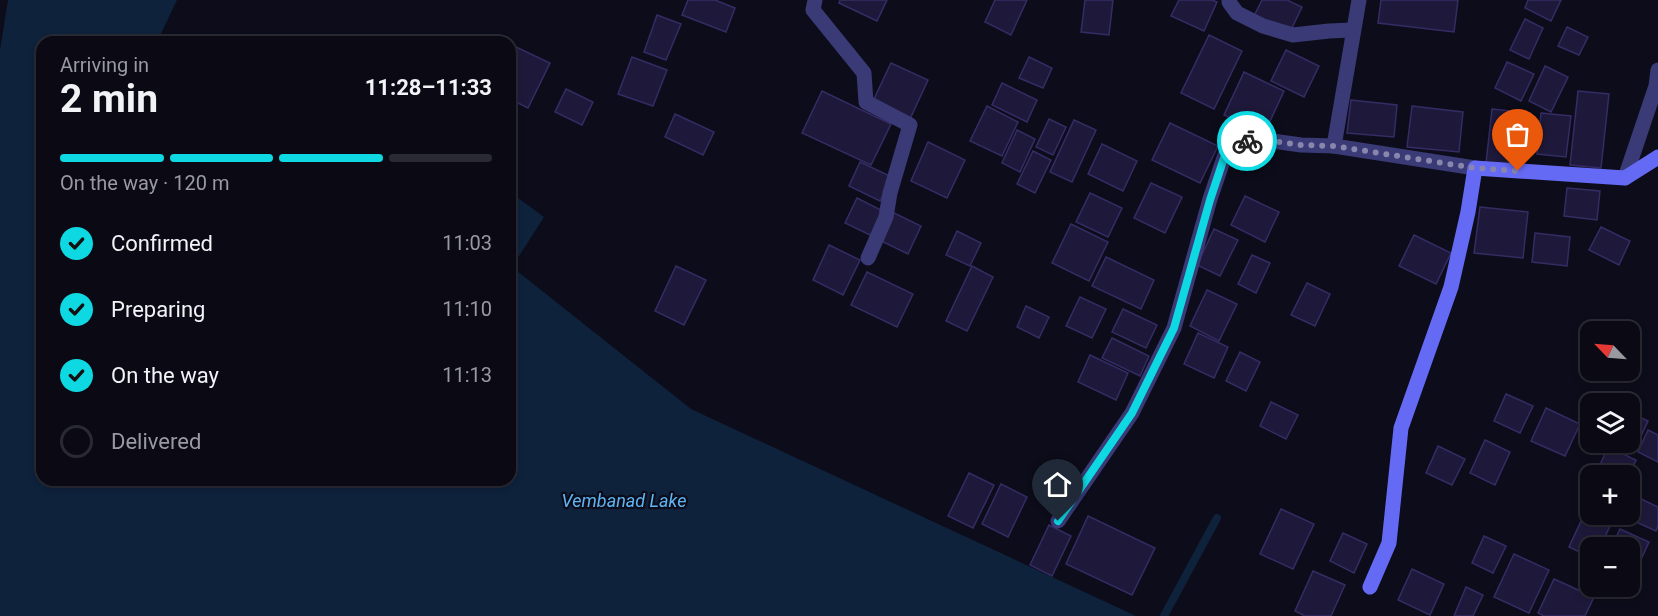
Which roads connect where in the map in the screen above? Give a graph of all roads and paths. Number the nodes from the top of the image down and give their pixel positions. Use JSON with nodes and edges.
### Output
{"nodes":[{"id":1,"x":815,"y":0,"type":"edge"},
{"id":2,"x":1229,"y":0,"type":"edge"},
{"id":3,"x":1359,"y":0,"type":"edge"},
{"id":4,"x":1353,"y":30,"type":"junction"},
{"id":5,"x":1658,"y":70,"type":"edge"},
{"id":6,"x":1334,"y":146,"type":"junction"},
{"id":7,"x":1658,"y":157,"type":"edge"},
{"id":8,"x":1475,"y":168,"type":"junction"},
{"id":9,"x":1626,"y":178,"type":"junction"},
{"id":10,"x":868,"y":258,"type":"dead end"},
{"id":11,"x":1058,"y":521,"type":"dead end"},
{"id":12,"x":1370,"y":587,"type":"dead end"}],
"edges":[{"from":1,"to":10,"type":"street"},
{"from":2,"to":4,"type":"street"},
{"from":3,"to":4,"type":"street"},
{"from":4,"to":6,"type":"street"},
{"from":5,"to":9,"type":"street"},
{"from":6,"to":8,"type":"street"},
{"from":6,"to":11,"type":"street"},
{"from":7,"to":9,"type":"main road"},
{"from":8,"to":9,"type":"main road"},
{"from":8,"to":12,"type":"main road"}]}
